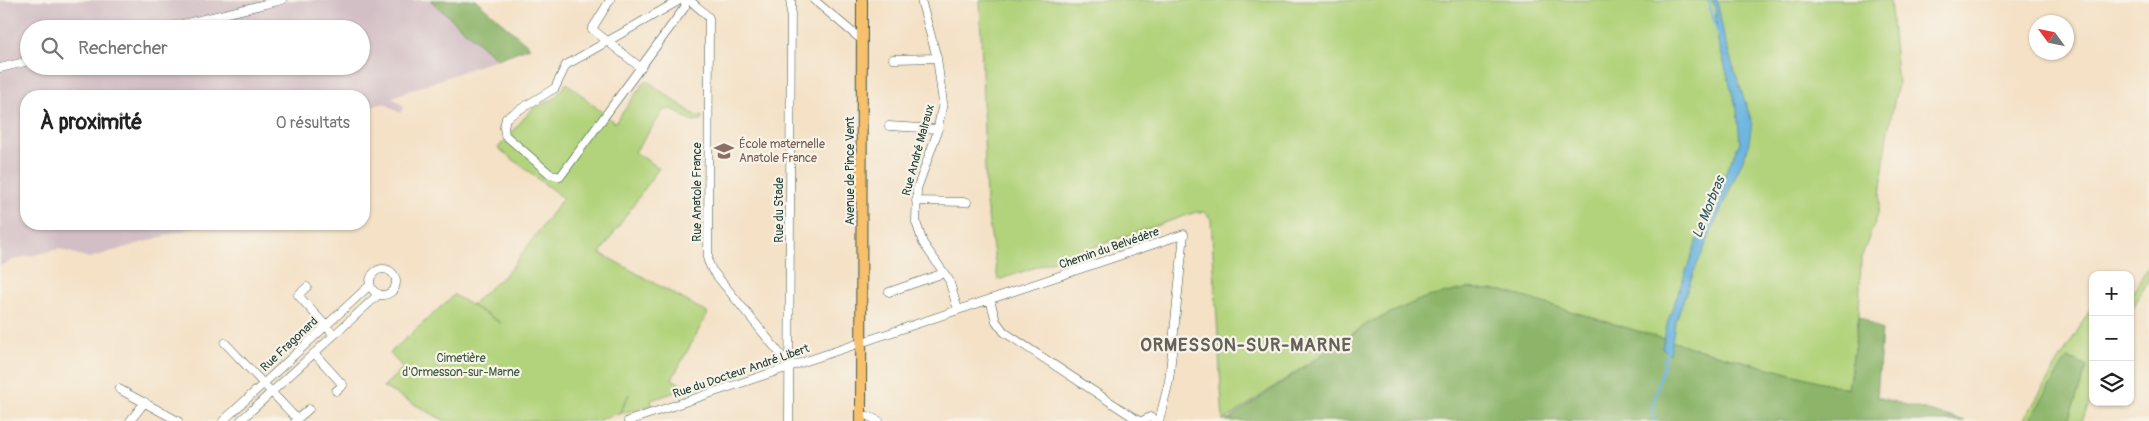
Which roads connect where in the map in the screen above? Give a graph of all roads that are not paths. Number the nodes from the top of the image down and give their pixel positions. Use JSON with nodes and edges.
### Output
{"nodes":[{"id":1,"x":282,"y":0,"type":"edge"},
{"id":2,"x":610,"y":0,"type":"edge"},
{"id":3,"x":680,"y":0,"type":"edge"},
{"id":4,"x":686,"y":0,"type":"edge"},
{"id":5,"x":690,"y":0,"type":"edge"},
{"id":6,"x":791,"y":0,"type":"edge"},
{"id":7,"x":814,"y":0,"type":"edge"},
{"id":8,"x":862,"y":0,"type":"edge"},
{"id":9,"x":922,"y":0,"type":"edge"},
{"id":10,"x":199,"y":20,"type":"edge"},
{"id":11,"x":862,"y":38,"type":"junction"},
{"id":12,"x":608,"y":41,"type":"junction"},
{"id":13,"x":937,"y":58,"type":"junction"},
{"id":14,"x":893,"y":59,"type":"dead end"},
{"id":15,"x":20,"y":63,"type":"edge"},
{"id":16,"x":0,"y":68,"type":"edge"},
{"id":17,"x":641,"y":68,"type":"junction"},
{"id":18,"x":889,"y":126,"type":"dead end"},
{"id":19,"x":938,"y":129,"type":"junction"},
{"id":20,"x":916,"y":201,"type":"junction"},
{"id":21,"x":967,"y":202,"type":"dead end"},
{"id":22,"x":944,"y":273,"type":"junction"},
{"id":23,"x":370,"y":284,"type":"junction"},
{"id":24,"x":307,"y":287,"type":"dead end"},
{"id":25,"x":889,"y":292,"type":"dead end"},
{"id":26,"x":379,"y":294,"type":"junction"},
{"id":27,"x":990,"y":300,"type":"junction"},
{"id":28,"x":958,"y":310,"type":"junction"},
{"id":29,"x":325,"y":326,"type":"junction"},
{"id":30,"x":334,"y":336,"type":"junction"},
{"id":31,"x":862,"y":342,"type":"junction"},
{"id":32,"x":225,"y":343,"type":"dead end"},
{"id":33,"x":314,"y":354,"type":"junction"},
{"id":34,"x":790,"y":366,"type":"junction"},
{"id":35,"x":262,"y":384,"type":"junction"},
{"id":36,"x":119,"y":389,"type":"dead end"},
{"id":37,"x":272,"y":392,"type":"junction"},
{"id":38,"x":336,"y":392,"type":"dead end"},
{"id":39,"x":145,"y":402,"type":"junction"},
{"id":40,"x":309,"y":409,"type":"dead end"},
{"id":41,"x":861,"y":418,"type":"edge"},
{"id":42,"x":296,"y":420,"type":"edge"},
{"id":43,"x":130,"y":421,"type":"edge"},
{"id":44,"x":178,"y":421,"type":"edge"},
{"id":45,"x":223,"y":421,"type":"edge"},
{"id":46,"x":240,"y":421,"type":"edge"},
{"id":47,"x":628,"y":421,"type":"edge"},
{"id":48,"x":789,"y":421,"type":"edge"},
{"id":49,"x":879,"y":421,"type":"edge"},
{"id":50,"x":1140,"y":421,"type":"edge"},
{"id":51,"x":1158,"y":421,"type":"edge"}],
"edges":[{"from":1,"to":10,"type":"street"},
{"from":2,"to":12,"type":"street"},
{"from":3,"to":12,"type":"street"},
{"from":4,"to":17,"type":"street"},
{"from":5,"to":34,"type":"street","name":"Rue Anatole France"},
{"from":6,"to":34,"type":"street","name":"Rue du Stade"},
{"from":7,"to":11,"type":"street"},
{"from":8,"to":11,"type":"main road","name":"Avenue de Pince Vent"},
{"from":9,"to":13,"type":"street","name":"Rue André Malraux"},
{"from":11,"to":31,"type":"main road","name":"Avenue de Pince Vent"},
{"from":12,"to":17,"type":"street"},
{"from":12,"to":17,"type":"street"},
{"from":13,"to":14,"type":"street"},
{"from":13,"to":19,"type":"street","name":"Rue André Malraux"},
{"from":15,"to":16,"type":"street"},
{"from":18,"to":19,"type":"street"},
{"from":19,"to":20,"type":"street","name":"Rue André Malraux"},
{"from":20,"to":21,"type":"street"},
{"from":20,"to":22,"type":"street","name":"Rue André Malraux"},
{"from":22,"to":25,"type":"street"},
{"from":22,"to":28,"type":"street","name":"Rue André Malraux"},
{"from":23,"to":26,"type":"street"},
{"from":23,"to":26,"type":"street","name":"Rue Fragonard"},
{"from":23,"to":29,"type":"street","name":"Rue Fragonard"},
{"from":24,"to":29,"type":"street"},
{"from":26,"to":30,"type":"street","name":"Rue Fragonard"},
{"from":27,"to":28,"type":"street","name":"Chemin du Belvédère"},
{"from":27,"to":50,"type":"street"},
{"from":27,"to":51,"type":"street","name":"Chemin du Belvédère"},
{"from":28,"to":31,"type":"street","name":"Chemin du Belvédère"},
{"from":29,"to":30,"type":"street"},
{"from":29,"to":35,"type":"street","name":"Rue Fragonard"},
{"from":30,"to":33,"type":"street","name":"Rue Fragonard"},
{"from":31,"to":34,"type":"street","name":"Rue du Docteur André Libert"},
{"from":31,"to":41,"type":"main road","name":"Avenue de Pince Vent"},
{"from":32,"to":35,"type":"street"},
{"from":33,"to":37,"type":"street","name":"Rue Fragonard"},
{"from":33,"to":38,"type":"street"},
{"from":34,"to":47,"type":"street","name":"Rue du Docteur André Libert"},
{"from":34,"to":48,"type":"street","name":"Rue du Stade"},
{"from":35,"to":37,"type":"street"},
{"from":35,"to":45,"type":"street","name":"Rue Fragonard"},
{"from":36,"to":39,"type":"street"},
{"from":37,"to":42,"type":"street"},
{"from":37,"to":46,"type":"street","name":"Rue Fragonard"},
{"from":39,"to":43,"type":"street"},
{"from":39,"to":44,"type":"street"},
{"from":40,"to":42,"type":"street"},
{"from":41,"to":49,"type":"street"},
{"from":50,"to":51,"type":"street"}]}
